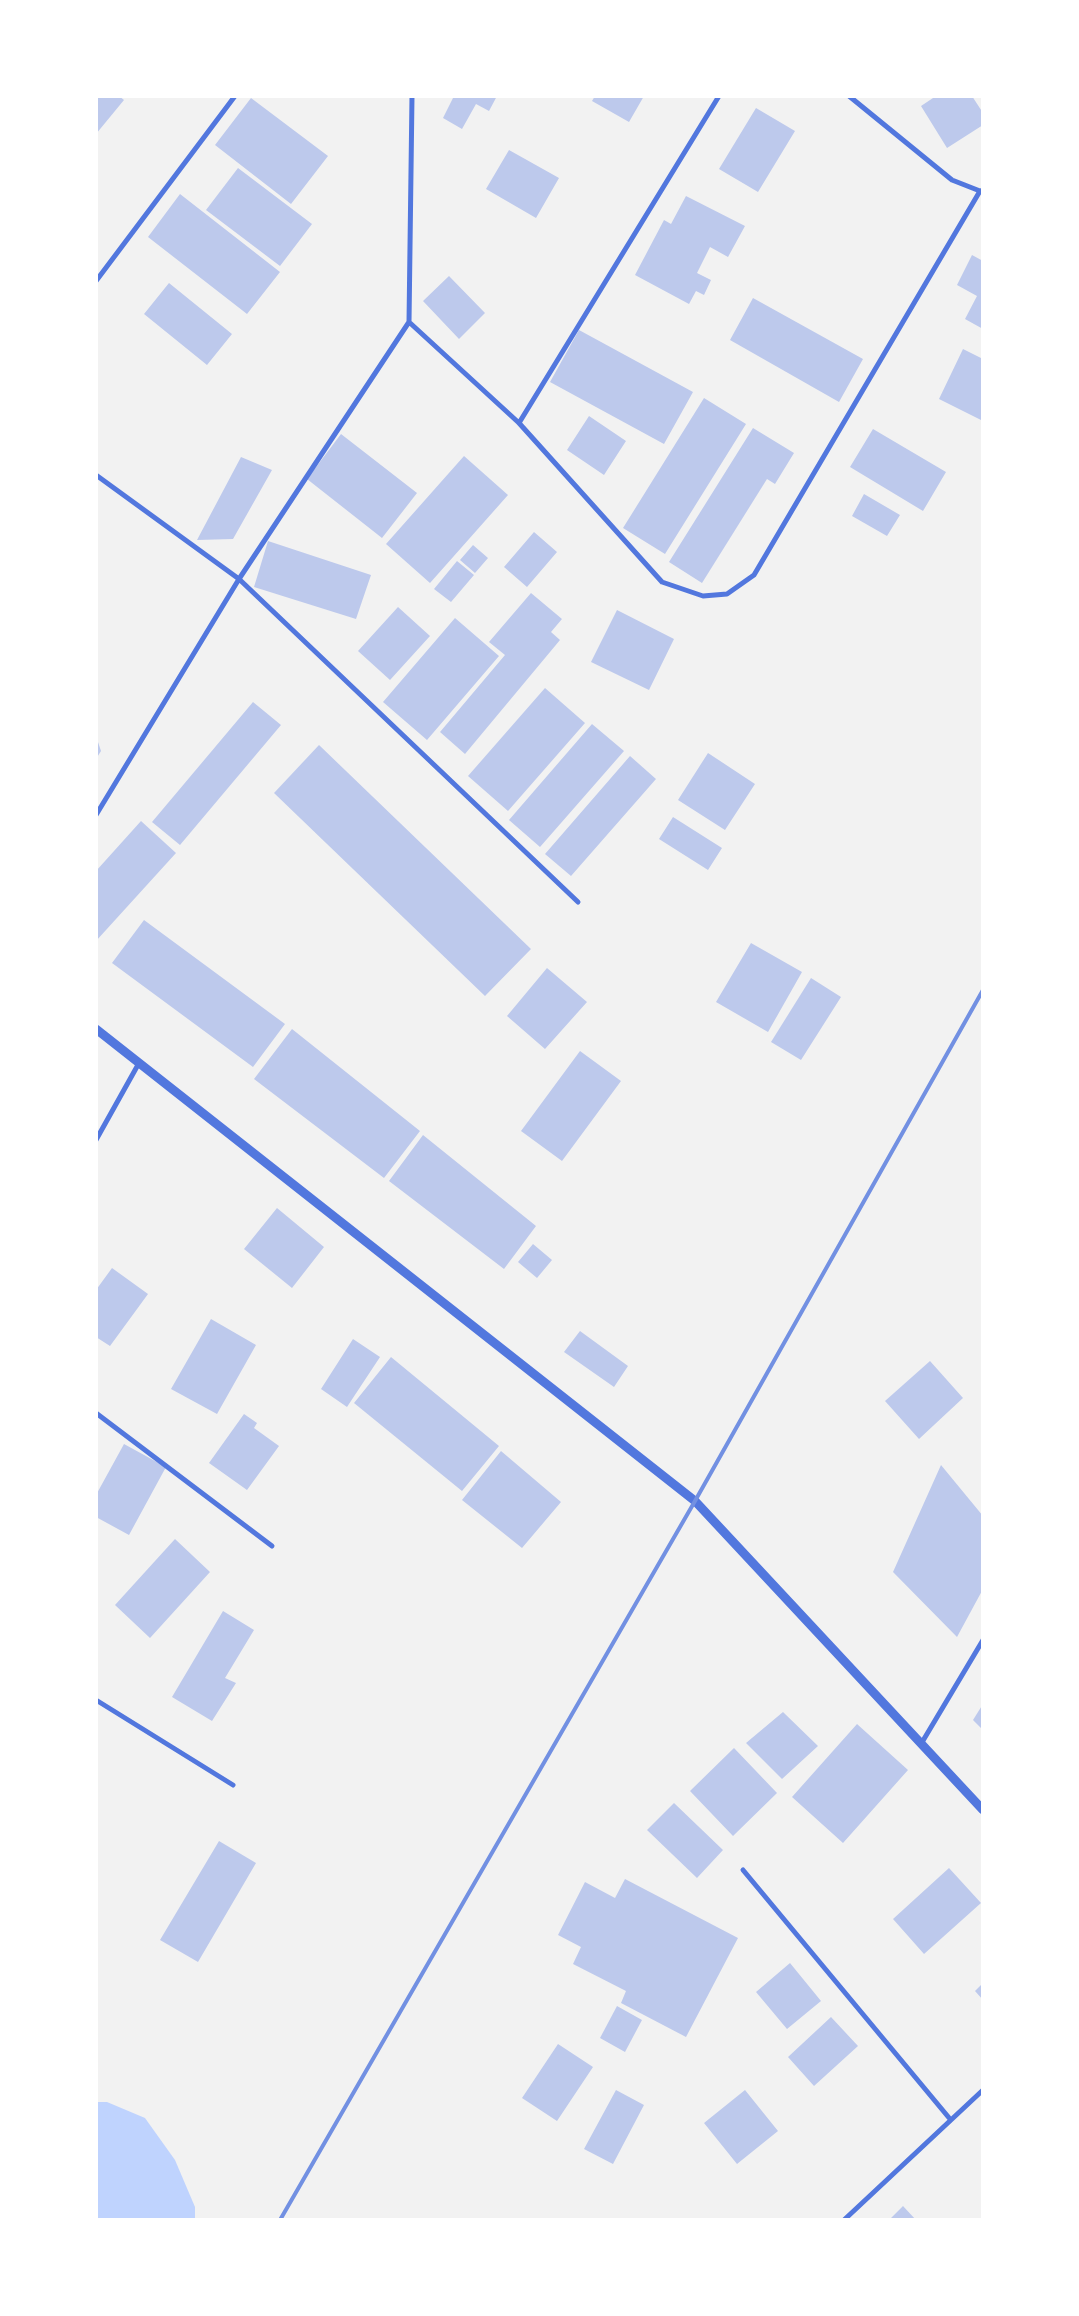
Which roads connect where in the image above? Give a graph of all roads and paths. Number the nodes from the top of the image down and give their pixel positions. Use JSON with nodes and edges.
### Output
{"nodes":[{"id":1,"x":235,"y":96,"type":"edge"},
{"id":2,"x":412,"y":96,"type":"edge"},
{"id":3,"x":719,"y":96,"type":"edge"},
{"id":4,"x":849,"y":96,"type":"edge"},
{"id":5,"x":981,"y":190,"type":"edge"},
{"id":6,"x":96,"y":281,"type":"edge"},
{"id":7,"x":409,"y":322,"type":"junction"},
{"id":8,"x":519,"y":424,"type":"junction"},
{"id":9,"x":96,"y":475,"type":"edge"},
{"id":10,"x":239,"y":579,"type":"junction"},
{"id":11,"x":96,"y":815,"type":"edge"},
{"id":12,"x":578,"y":902,"type":"dead end"},
{"id":13,"x":96,"y":1029,"type":"edge"},
{"id":14,"x":139,"y":1063,"type":"junction"},
{"id":15,"x":96,"y":1140,"type":"edge"},
{"id":16,"x":96,"y":1413,"type":"edge"},
{"id":17,"x":272,"y":1546,"type":"dead end"},
{"id":18,"x":983,"y":1640,"type":"edge"},
{"id":19,"x":96,"y":1700,"type":"edge"},
{"id":20,"x":921,"y":1745,"type":"junction"},
{"id":21,"x":233,"y":1786,"type":"dead end"},
{"id":22,"x":983,"y":1810,"type":"edge"},
{"id":23,"x":743,"y":1870,"type":"dead end"},
{"id":24,"x":983,"y":2090,"type":"edge"},
{"id":25,"x":950,"y":2119,"type":"junction"},
{"id":26,"x":844,"y":2220,"type":"edge"}],
"edges":[{"from":1,"to":6,"type":"street"},
{"from":2,"to":7,"type":"street"},
{"from":3,"to":8,"type":"street"},
{"from":4,"to":5,"type":"street"},
{"from":5,"to":8,"type":"street"},
{"from":7,"to":8,"type":"street"},
{"from":7,"to":10,"type":"street"},
{"from":9,"to":10,"type":"street"},
{"from":10,"to":11,"type":"street"},
{"from":10,"to":12,"type":"street"},
{"from":13,"to":14,"type":"street"},
{"from":14,"to":15,"type":"street"},
{"from":14,"to":20,"type":"street"},
{"from":16,"to":17,"type":"street"},
{"from":18,"to":20,"type":"street"},
{"from":19,"to":21,"type":"street"},
{"from":20,"to":22,"type":"street"},
{"from":23,"to":25,"type":"street"},
{"from":24,"to":25,"type":"street"},
{"from":25,"to":26,"type":"street"}]}
